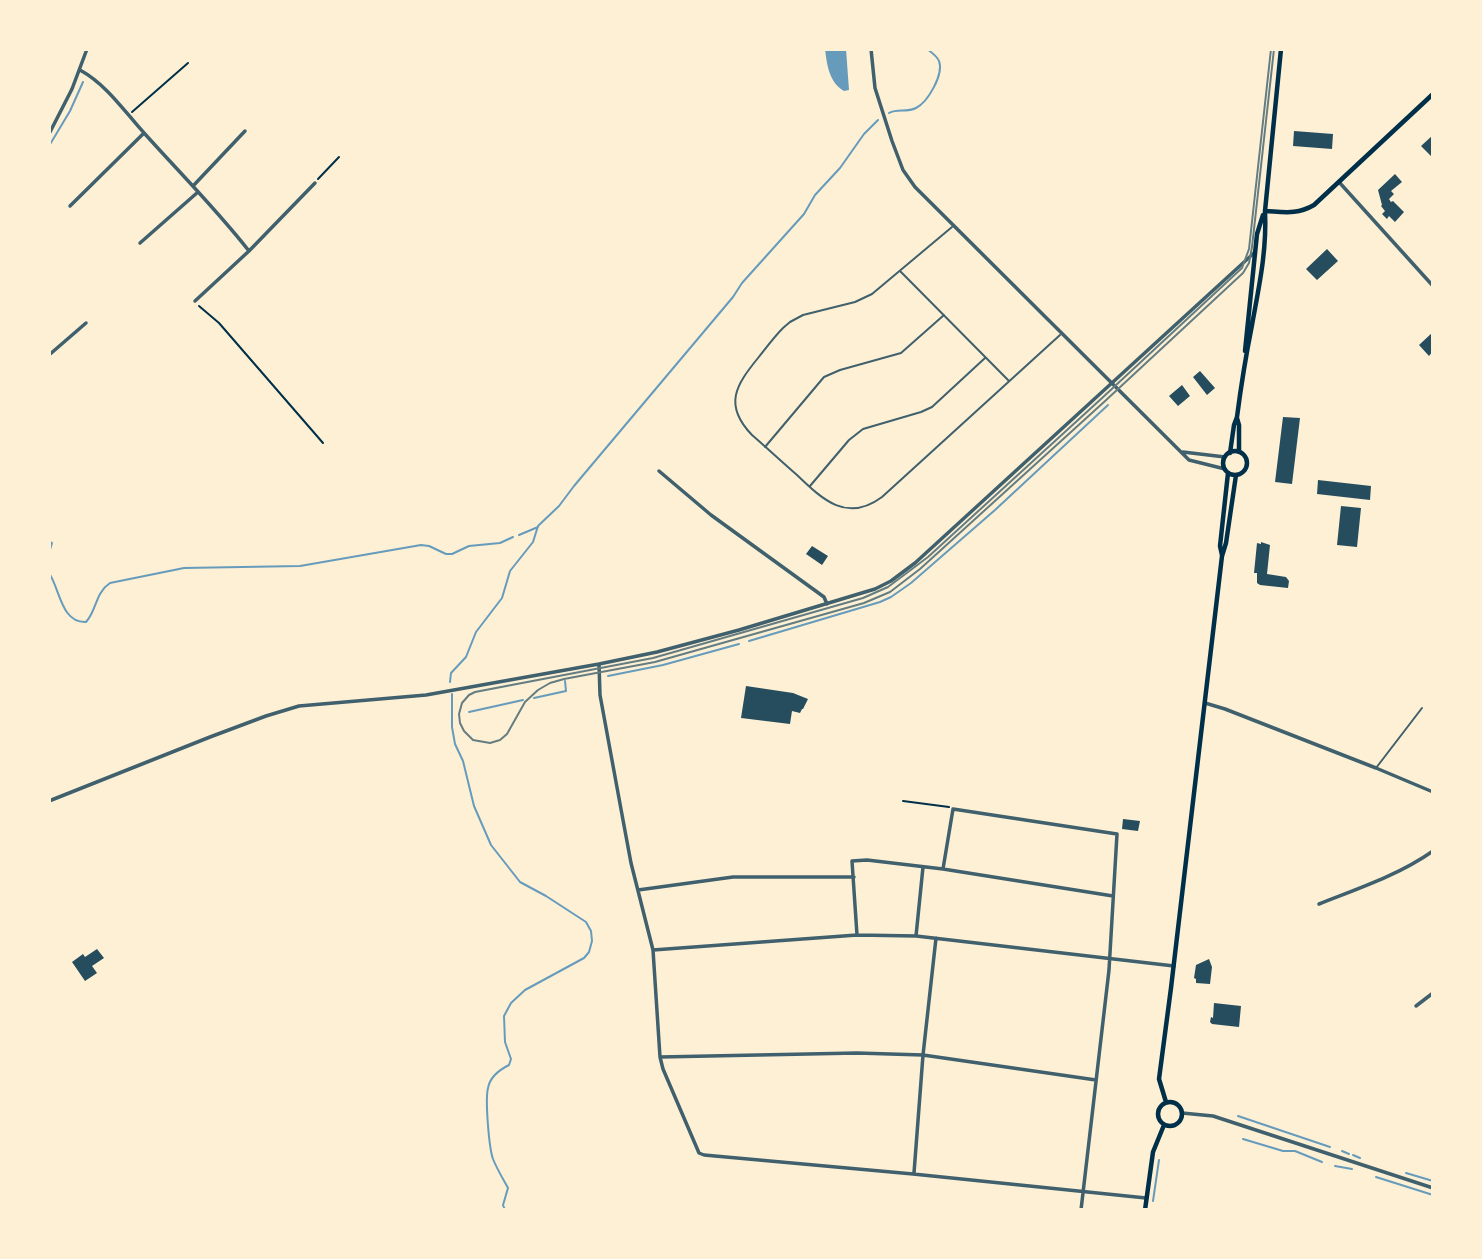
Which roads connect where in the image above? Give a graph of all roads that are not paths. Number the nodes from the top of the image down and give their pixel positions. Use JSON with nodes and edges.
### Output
{"nodes":[{"id":1,"x":87,"y":49,"type":"edge"},
{"id":2,"x":872,"y":49,"type":"edge"},
{"id":3,"x":1281,"y":49,"type":"edge"},
{"id":4,"x":80,"y":70,"type":"junction"},
{"id":5,"x":1433,"y":94,"type":"edge"},
{"id":6,"x":245,"y":131,"type":"dead end"},
{"id":7,"x":144,"y":133,"type":"junction"},
{"id":8,"x":49,"y":134,"type":"edge"},
{"id":9,"x":1339,"y":181,"type":"junction"},
{"id":10,"x":315,"y":183,"type":"road end"},
{"id":11,"x":193,"y":186,"type":"junction"},
{"id":12,"x":198,"y":192,"type":"junction"},
{"id":13,"x":70,"y":206,"type":"dead end"},
{"id":14,"x":1265,"y":211,"type":"junction"},
{"id":15,"x":953,"y":226,"type":"junction"},
{"id":16,"x":140,"y":243,"type":"dead end"},
{"id":17,"x":249,"y":251,"type":"junction"},
{"id":18,"x":1255,"y":251,"type":"junction"},
{"id":19,"x":900,"y":271,"type":"junction"},
{"id":20,"x":1433,"y":286,"type":"edge"},
{"id":21,"x":195,"y":301,"type":"road end"},
{"id":22,"x":944,"y":315,"type":"junction"},
{"id":23,"x":86,"y":323,"type":"dead end"},
{"id":24,"x":1062,"y":334,"type":"junction"},
{"id":25,"x":49,"y":355,"type":"edge"},
{"id":26,"x":985,"y":358,"type":"junction"},
{"id":27,"x":1244,"y":365,"type":"junction"},
{"id":28,"x":1009,"y":382,"type":"junction"},
{"id":29,"x":1111,"y":383,"type":"junction"},
{"id":30,"x":1237,"y":417,"type":"junction"},
{"id":31,"x":765,"y":447,"type":"junction"},
{"id":32,"x":1181,"y":452,"type":"junction"},
{"id":33,"x":1239,"y":452,"type":"junction"},
{"id":34,"x":1227,"y":455,"type":"junction"},
{"id":35,"x":659,"y":471,"type":"dead end"},
{"id":36,"x":1226,"y":471,"type":"junction"},
{"id":37,"x":1236,"y":475,"type":"junction"},
{"id":38,"x":810,"y":487,"type":"junction"},
{"id":39,"x":1222,"y":556,"type":"junction"},
{"id":40,"x":827,"y":604,"type":"junction"},
{"id":41,"x":599,"y":664,"type":"junction"},
{"id":42,"x":1205,"y":703,"type":"junction"},
{"id":43,"x":1422,"y":708,"type":"dead end"},
{"id":44,"x":1376,"y":768,"type":"junction"},
{"id":45,"x":1433,"y":792,"type":"edge"},
{"id":46,"x":49,"y":801,"type":"edge"},
{"id":47,"x":1433,"y":851,"type":"edge"},
{"id":48,"x":923,"y":867,"type":"junction"},
{"id":49,"x":943,"y":869,"type":"junction"},
{"id":50,"x":854,"y":877,"type":"junction"},
{"id":51,"x":638,"y":890,"type":"junction"},
{"id":52,"x":1113,"y":896,"type":"junction"},
{"id":53,"x":1319,"y":904,"type":"dead end"},
{"id":54,"x":857,"y":935,"type":"junction"},
{"id":55,"x":916,"y":936,"type":"junction"},
{"id":56,"x":936,"y":938,"type":"junction"},
{"id":57,"x":653,"y":950,"type":"junction"},
{"id":58,"x":1110,"y":959,"type":"junction"},
{"id":59,"x":1174,"y":966,"type":"junction"},
{"id":60,"x":1433,"y":993,"type":"edge"},
{"id":61,"x":1416,"y":1006,"type":"dead end"},
{"id":62,"x":923,"y":1055,"type":"junction"},
{"id":63,"x":660,"y":1057,"type":"junction"},
{"id":64,"x":1096,"y":1080,"type":"junction"},
{"id":65,"x":1166,"y":1102,"type":"junction"},
{"id":66,"x":1182,"y":1113,"type":"junction"},
{"id":67,"x":1164,"y":1125,"type":"junction"},
{"id":68,"x":914,"y":1174,"type":"junction"},
{"id":69,"x":1433,"y":1188,"type":"edge"},
{"id":70,"x":1083,"y":1191,"type":"junction"},
{"id":71,"x":1146,"y":1198,"type":"junction"},
{"id":72,"x":1081,"y":1210,"type":"edge"},
{"id":73,"x":1145,"y":1210,"type":"edge"}],
"edges":[{"from":1,"to":4,"type":"street"},
{"from":2,"to":15,"type":"street"},
{"from":3,"to":14,"type":"main road"},
{"from":4,"to":7,"type":"street"},
{"from":4,"to":8,"type":"street"},
{"from":5,"to":9,"type":"main road"},
{"from":6,"to":11,"type":"street"},
{"from":7,"to":11,"type":"street"},
{"from":7,"to":13,"type":"street"},
{"from":9,"to":14,"type":"main road"},
{"from":9,"to":20,"type":"street"},
{"from":10,"to":17,"type":"street"},
{"from":11,"to":12,"type":"street"},
{"from":12,"to":16,"type":"street"},
{"from":12,"to":17,"type":"street"},
{"from":14,"to":18,"type":"main road"},
{"from":14,"to":27,"type":"main road"},
{"from":15,"to":19,"type":"lane"},
{"from":15,"to":24,"type":"street"},
{"from":17,"to":21,"type":"street"},
{"from":18,"to":27,"type":"main road"},
{"from":18,"to":29,"type":"street"},
{"from":19,"to":22,"type":"lane"},
{"from":19,"to":31,"type":"lane"},
{"from":22,"to":26,"type":"lane"},
{"from":22,"to":31,"type":"lane"},
{"from":23,"to":25,"type":"street"},
{"from":24,"to":28,"type":"lane"},
{"from":24,"to":29,"type":"street"},
{"from":26,"to":28,"type":"lane"},
{"from":26,"to":38,"type":"lane"},
{"from":27,"to":30,"type":"main road"},
{"from":28,"to":38,"type":"lane"},
{"from":29,"to":32,"type":"street"},
{"from":29,"to":40,"type":"street"},
{"from":30,"to":33,"type":"main road"},
{"from":30,"to":34,"type":"main road"},
{"from":31,"to":38,"type":"lane"},
{"from":32,"to":34,"type":"street"},
{"from":32,"to":36,"type":"street"},
{"from":33,"to":34,"type":"main road"},
{"from":33,"to":37,"type":"main road"},
{"from":34,"to":36,"type":"main road"},
{"from":35,"to":40,"type":"street"},
{"from":36,"to":37,"type":"main road"},
{"from":36,"to":39,"type":"main road"},
{"from":37,"to":39,"type":"main road"},
{"from":39,"to":42,"type":"main road"},
{"from":40,"to":41,"type":"street"},
{"from":41,"to":46,"type":"street"},
{"from":41,"to":51,"type":"street"},
{"from":42,"to":44,"type":"street"},
{"from":42,"to":59,"type":"main road"},
{"from":43,"to":44,"type":"lane"},
{"from":44,"to":45,"type":"street"},
{"from":47,"to":53,"type":"street"},
{"from":48,"to":49,"type":"street"},
{"from":48,"to":50,"type":"street"},
{"from":48,"to":55,"type":"street"},
{"from":49,"to":52,"type":"street"},
{"from":49,"to":52,"type":"street"},
{"from":50,"to":51,"type":"street"},
{"from":50,"to":54,"type":"street"},
{"from":51,"to":57,"type":"street"},
{"from":52,"to":58,"type":"street"},
{"from":54,"to":55,"type":"street"},
{"from":54,"to":57,"type":"street"},
{"from":55,"to":56,"type":"street"},
{"from":56,"to":58,"type":"street"},
{"from":56,"to":62,"type":"street"},
{"from":57,"to":63,"type":"street"},
{"from":58,"to":59,"type":"street"},
{"from":58,"to":64,"type":"street"},
{"from":59,"to":65,"type":"main road"},
{"from":60,"to":61,"type":"street"},
{"from":62,"to":63,"type":"street"},
{"from":62,"to":64,"type":"street"},
{"from":62,"to":68,"type":"street"},
{"from":63,"to":68,"type":"street"},
{"from":64,"to":70,"type":"street"},
{"from":65,"to":66,"type":"main road"},
{"from":65,"to":67,"type":"main road"},
{"from":66,"to":67,"type":"main road"},
{"from":66,"to":69,"type":"street"},
{"from":67,"to":71,"type":"main road"},
{"from":68,"to":70,"type":"street"},
{"from":70,"to":71,"type":"street"},
{"from":70,"to":72,"type":"street"},
{"from":71,"to":73,"type":"main road"}]}
